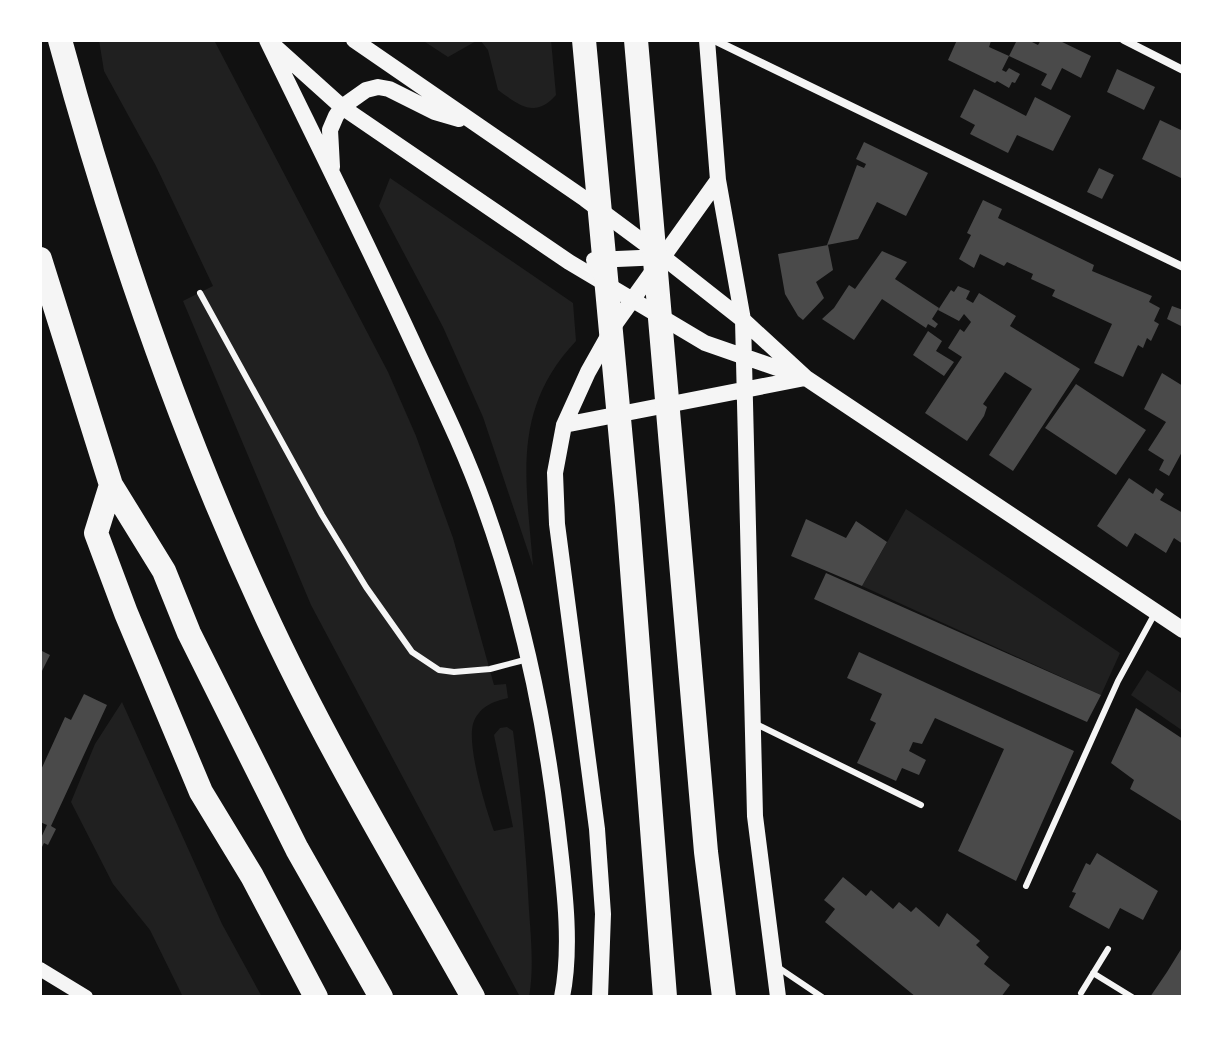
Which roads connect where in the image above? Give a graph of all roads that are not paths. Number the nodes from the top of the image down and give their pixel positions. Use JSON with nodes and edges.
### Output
{"nodes":[{"id":1,"x":60,"y":40,"type":"edge"},
{"id":2,"x":268,"y":40,"type":"edge"},
{"id":3,"x":354,"y":40,"type":"edge"},
{"id":4,"x":584,"y":40,"type":"edge"},
{"id":5,"x":707,"y":40,"type":"edge"},
{"id":6,"x":714,"y":40,"type":"edge"},
{"id":7,"x":1124,"y":40,"type":"edge"},
{"id":8,"x":637,"y":49,"type":"edge"},
{"id":9,"x":1183,"y":70,"type":"edge"},
{"id":10,"x":342,"y":107,"type":"junction"},
{"id":11,"x":476,"y":124,"type":"junction"},
{"id":12,"x":331,"y":174,"type":"junction"},
{"id":13,"x":718,"y":180,"type":"junction"},
{"id":14,"x":663,"y":257,"type":"junction"},
{"id":15,"x":40,"y":259,"type":"edge"},
{"id":16,"x":569,"y":262,"type":"junction"},
{"id":17,"x":1183,"y":267,"type":"edge"},
{"id":18,"x":200,"y":293,"type":"dead end"},
{"id":19,"x":632,"y":300,"type":"junction"},
{"id":20,"x":743,"y":320,"type":"junction"},
{"id":21,"x":744,"y":356,"type":"junction"},
{"id":22,"x":806,"y":378,"type":"junction"},
{"id":23,"x":745,"y":390,"type":"junction"},
{"id":24,"x":564,"y":425,"type":"junction"},
{"id":25,"x":111,"y":485,"type":"junction"},
{"id":26,"x":1155,"y":612,"type":"junction"},
{"id":27,"x":1183,"y":630,"type":"edge"},
{"id":28,"x":528,"y":659,"type":"junction"},
{"id":29,"x":751,"y":722,"type":"junction"},
{"id":30,"x":921,"y":805,"type":"dead end"},
{"id":31,"x":1026,"y":886,"type":"dead end"},
{"id":32,"x":1108,"y":949,"type":"dead end"},
{"id":33,"x":773,"y":965,"type":"junction"},
{"id":34,"x":40,"y":969,"type":"edge"},
{"id":35,"x":1093,"y":973,"type":"junction"},
{"id":36,"x":1081,"y":993,"type":"dead end"},
{"id":37,"x":86,"y":997,"type":"edge"},
{"id":38,"x":316,"y":997,"type":"edge"},
{"id":39,"x":381,"y":997,"type":"edge"},
{"id":40,"x":473,"y":997,"type":"edge"},
{"id":41,"x":562,"y":997,"type":"edge"},
{"id":42,"x":600,"y":997,"type":"edge"},
{"id":43,"x":665,"y":997,"type":"edge"},
{"id":44,"x":724,"y":997,"type":"edge"},
{"id":45,"x":778,"y":997,"type":"edge"},
{"id":46,"x":822,"y":997,"type":"edge"},
{"id":47,"x":1132,"y":997,"type":"edge"}],
"edges":[{"from":1,"to":40,"type":"highway"},
{"from":2,"to":10,"type":"main road"},
{"from":2,"to":12,"type":"main road"},
{"from":3,"to":11,"type":"main road"},
{"from":4,"to":43,"type":"highway"},
{"from":5,"to":13,"type":"main road"},
{"from":6,"to":17,"type":"street"},
{"from":7,"to":9,"type":"street"},
{"from":8,"to":44,"type":"highway"},
{"from":10,"to":11,"type":"main road"},
{"from":10,"to":12,"type":"main road"},
{"from":10,"to":16,"type":"main road"},
{"from":11,"to":14,"type":"main road"},
{"from":12,"to":28,"type":"main road"},
{"from":13,"to":14,"type":"main road"},
{"from":13,"to":20,"type":"main road"},
{"from":14,"to":16,"type":"main road"},
{"from":14,"to":19,"type":"main road"},
{"from":14,"to":20,"type":"main road"},
{"from":15,"to":25,"type":"highway"},
{"from":16,"to":19,"type":"main road"},
{"from":18,"to":28,"type":"lane"},
{"from":19,"to":21,"type":"main road"},
{"from":19,"to":24,"type":"main road"},
{"from":20,"to":21,"type":"main road"},
{"from":20,"to":22,"type":"main road"},
{"from":21,"to":22,"type":"main road"},
{"from":21,"to":23,"type":"main road"},
{"from":22,"to":23,"type":"main road"},
{"from":22,"to":26,"type":"main road"},
{"from":23,"to":24,"type":"main road"},
{"from":23,"to":29,"type":"main road"},
{"from":24,"to":42,"type":"main road"},
{"from":25,"to":38,"type":"highway"},
{"from":25,"to":39,"type":"highway"},
{"from":26,"to":27,"type":"main road"},
{"from":26,"to":31,"type":"lane"},
{"from":28,"to":41,"type":"main road"},
{"from":29,"to":30,"type":"lane"},
{"from":29,"to":33,"type":"main road"},
{"from":32,"to":35,"type":"lane"},
{"from":33,"to":45,"type":"main road"},
{"from":33,"to":46,"type":"lane"},
{"from":34,"to":37,"type":"street"},
{"from":35,"to":36,"type":"lane"},
{"from":35,"to":47,"type":"lane"}]}
